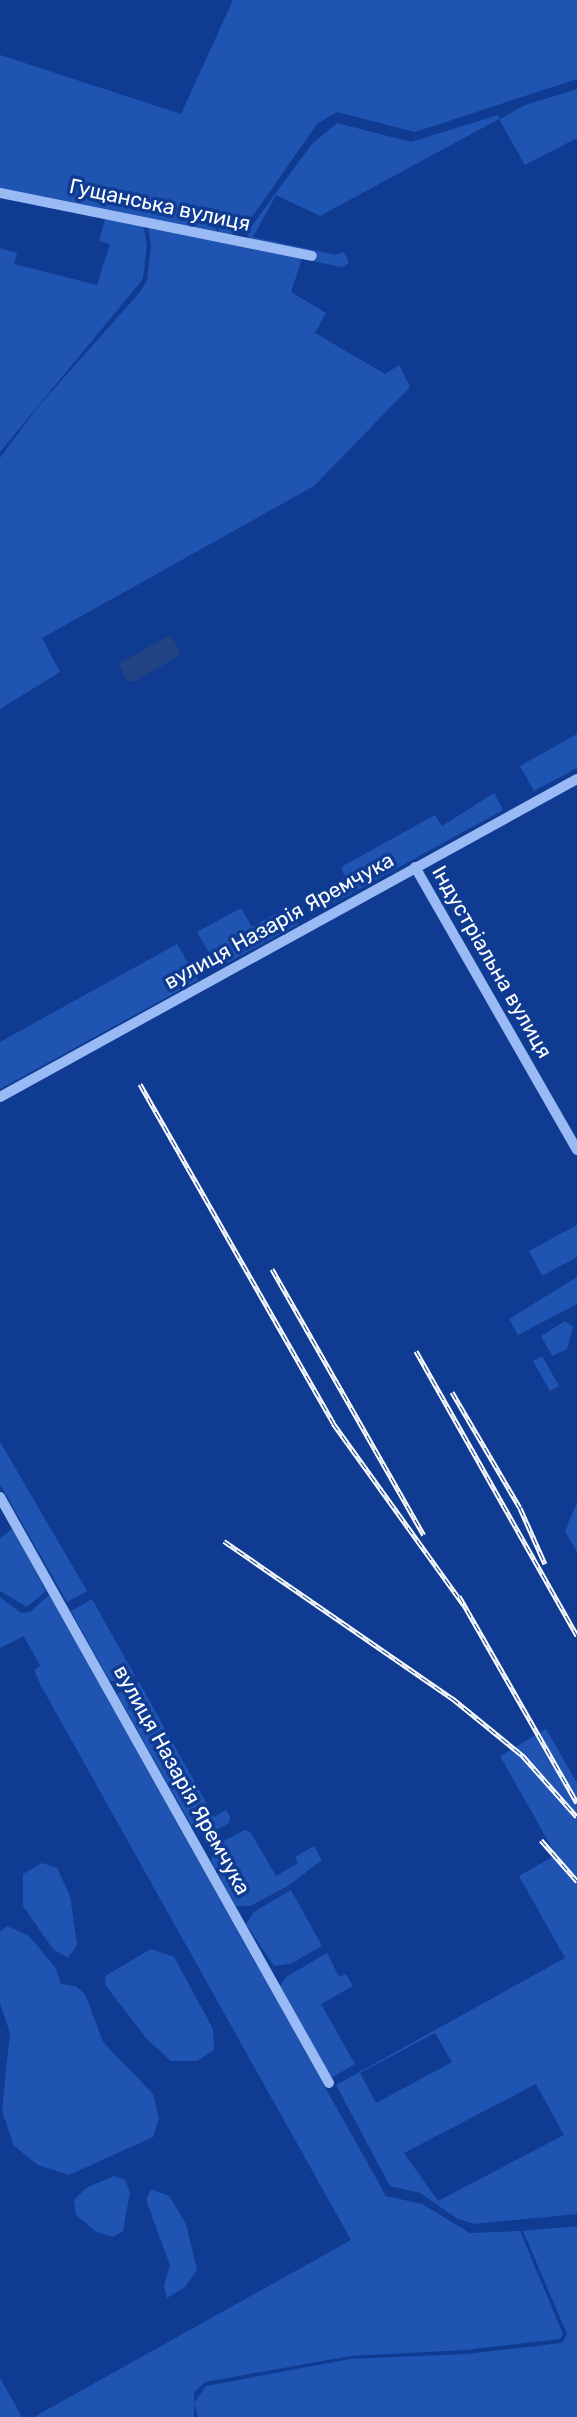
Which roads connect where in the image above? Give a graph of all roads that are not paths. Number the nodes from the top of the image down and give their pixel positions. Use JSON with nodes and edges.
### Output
{"nodes":[{"id":1,"x":0,"y":193,"type":"edge"},
{"id":2,"x":312,"y":256,"type":"dead end"},
{"id":3,"x":577,"y":779,"type":"edge"},
{"id":4,"x":415,"y":867,"type":"junction"},
{"id":5,"x":0,"y":1097,"type":"edge"},
{"id":6,"x":577,"y":1150,"type":"edge"},
{"id":7,"x":0,"y":1497,"type":"edge"},
{"id":8,"x":329,"y":2083,"type":"dead end"}],
"edges":[{"from":1,"to":2,"type":"street","name":"Гущанська вулиця"},
{"from":3,"to":4,"type":"street","name":"вулиця Назарія Яремчука"},
{"from":4,"to":5,"type":"street","name":"вулиця Назарія Яремчука"},
{"from":4,"to":6,"type":"street","name":"Індустріальна вулиця"},
{"from":7,"to":8,"type":"street","name":"вулиця Назарія Яремчука"}]}
